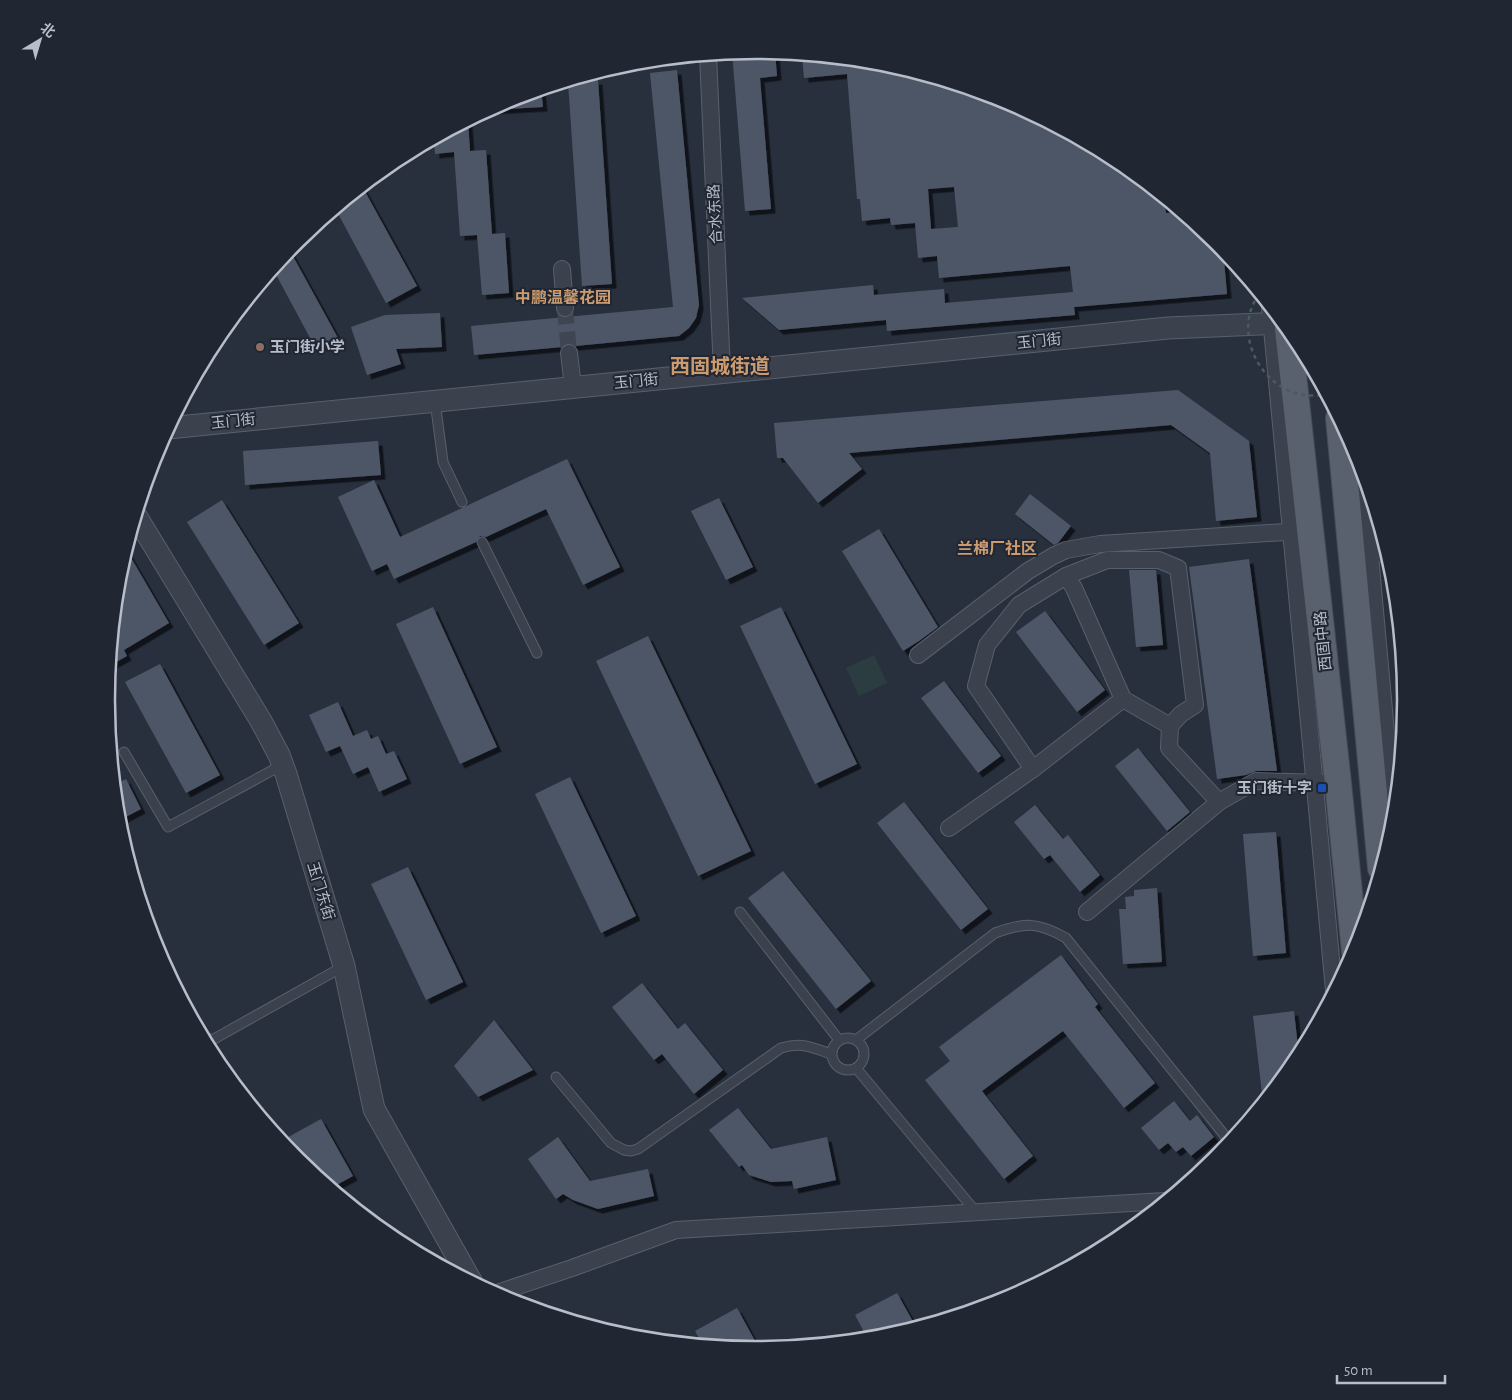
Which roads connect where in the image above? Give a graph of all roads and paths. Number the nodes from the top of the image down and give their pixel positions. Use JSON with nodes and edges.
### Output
{"nodes":[{"id":1,"x":708,"y":61,"type":"edge"},
{"id":2,"x":562,"y":269,"type":"dead end"},
{"id":3,"x":565,"y":308,"type":"tunnel mouth"},
{"id":4,"x":1269,"y":316,"type":"edge"},
{"id":5,"x":1270,"y":316,"type":"edge"},
{"id":6,"x":1275,"y":324,"type":"edge"},
{"id":7,"x":569,"y":353,"type":"tunnel mouth"},
{"id":8,"x":722,"y":372,"type":"junction"},
{"id":9,"x":572,"y":388,"type":"junction"},
{"id":10,"x":1319,"y":394,"type":"edge"},
{"id":11,"x":435,"y":401,"type":"junction"},
{"id":12,"x":176,"y":427,"type":"edge"},
{"id":13,"x":1343,"y":444,"type":"edge"},
{"id":14,"x":1362,"y":491,"type":"edge"},
{"id":15,"x":462,"y":502,"type":"dead end"},
{"id":16,"x":140,"y":523,"type":"edge"},
{"id":17,"x":1301,"y":531,"type":"junction"},
{"id":18,"x":482,"y":542,"type":"dead end"},
{"id":19,"x":1380,"y":554,"type":"edge"},
{"id":20,"x":1361,"y":556,"type":"junction"},
{"id":21,"x":1066,"y":576,"type":"junction"},
{"id":22,"x":537,"y":653,"type":"dead end"},
{"id":23,"x":918,"y":655,"type":"dead end"},
{"id":24,"x":1123,"y":699,"type":"junction"},
{"id":25,"x":1170,"y":726,"type":"junction"},
{"id":26,"x":124,"y":752,"type":"dead end"},
{"id":27,"x":282,"y":765,"type":"junction"},
{"id":28,"x":1033,"y":769,"type":"junction"},
{"id":29,"x":1326,"y":783,"type":"junction"},
{"id":30,"x":1391,"y":792,"type":"edge"},
{"id":31,"x":1219,"y":802,"type":"junction"},
{"id":32,"x":949,"y":828,"type":"dead end"},
{"id":33,"x":1380,"y":847,"type":"edge"},
{"id":34,"x":740,"y":912,"type":"dead end"},
{"id":35,"x":1087,"y":912,"type":"dead end"},
{"id":36,"x":1352,"y":935,"type":"edge"},
{"id":37,"x":344,"y":966,"type":"junction"},
{"id":38,"x":1334,"y":978,"type":"edge"},
{"id":39,"x":213,"y":1040,"type":"edge"},
{"id":40,"x":839,"y":1040,"type":"junction"},
{"id":41,"x":856,"y":1040,"type":"junction"},
{"id":42,"x":831,"y":1054,"type":"junction"},
{"id":43,"x":856,"y":1068,"type":"junction"},
{"id":44,"x":556,"y":1077,"type":"dead end"},
{"id":45,"x":1225,"y":1136,"type":"edge"},
{"id":46,"x":1155,"y":1202,"type":"edge"},
{"id":47,"x":976,"y":1212,"type":"junction"},
{"id":48,"x":464,"y":1271,"type":"edge"},
{"id":49,"x":506,"y":1290,"type":"edge"}],
"edges":[{"from":1,"to":8,"type":"street","name":"合水东路"},
{"from":2,"to":3,"type":"street"},
{"from":4,"to":10,"type":"path","bridge":true},
{"from":5,"to":8,"type":"street","name":"玉门街"},
{"from":6,"to":17,"type":"main road","name":"西固中路"},
{"from":7,"to":9,"type":"street"},
{"from":8,"to":9,"type":"street","name":"玉门街"},
{"from":9,"to":11,"type":"street","name":"玉门街"},
{"from":11,"to":12,"type":"street","name":"玉门街"},
{"from":11,"to":15,"type":"lane"},
{"from":13,"to":20,"type":"main road"},
{"from":14,"to":20,"type":"street"},
{"from":16,"to":27,"type":"street","name":"玉门东街"},
{"from":17,"to":23,"type":"street"},
{"from":17,"to":29,"type":"main road","name":"西固中路"},
{"from":18,"to":22,"type":"lane"},
{"from":19,"to":20,"type":"street"},
{"from":20,"to":30,"type":"street"},
{"from":20,"to":33,"type":"main road"},
{"from":21,"to":24,"type":"street"},
{"from":21,"to":25,"type":"street"},
{"from":21,"to":28,"type":"street"},
{"from":24,"to":25,"type":"street"},
{"from":24,"to":28,"type":"street"},
{"from":25,"to":31,"type":"street"},
{"from":26,"to":27,"type":"lane"},
{"from":27,"to":37,"type":"street","name":"玉门东街"},
{"from":28,"to":32,"type":"street"},
{"from":29,"to":31,"type":"street"},
{"from":29,"to":36,"type":"main road","name":"西固中路"},
{"from":29,"to":38,"type":"street"},
{"from":31,"to":35,"type":"street"},
{"from":34,"to":40,"type":"lane"},
{"from":37,"to":39,"type":"lane"},
{"from":37,"to":48,"type":"street","name":"玉门东街"},
{"from":40,"to":41,"type":"lane"},
{"from":40,"to":42,"type":"lane"},
{"from":41,"to":43,"type":"lane"},
{"from":41,"to":45,"type":"lane"},
{"from":42,"to":43,"type":"lane"},
{"from":42,"to":44,"type":"lane"},
{"from":43,"to":47,"type":"lane"},
{"from":46,"to":47,"type":"street"},
{"from":47,"to":49,"type":"street"}]}
